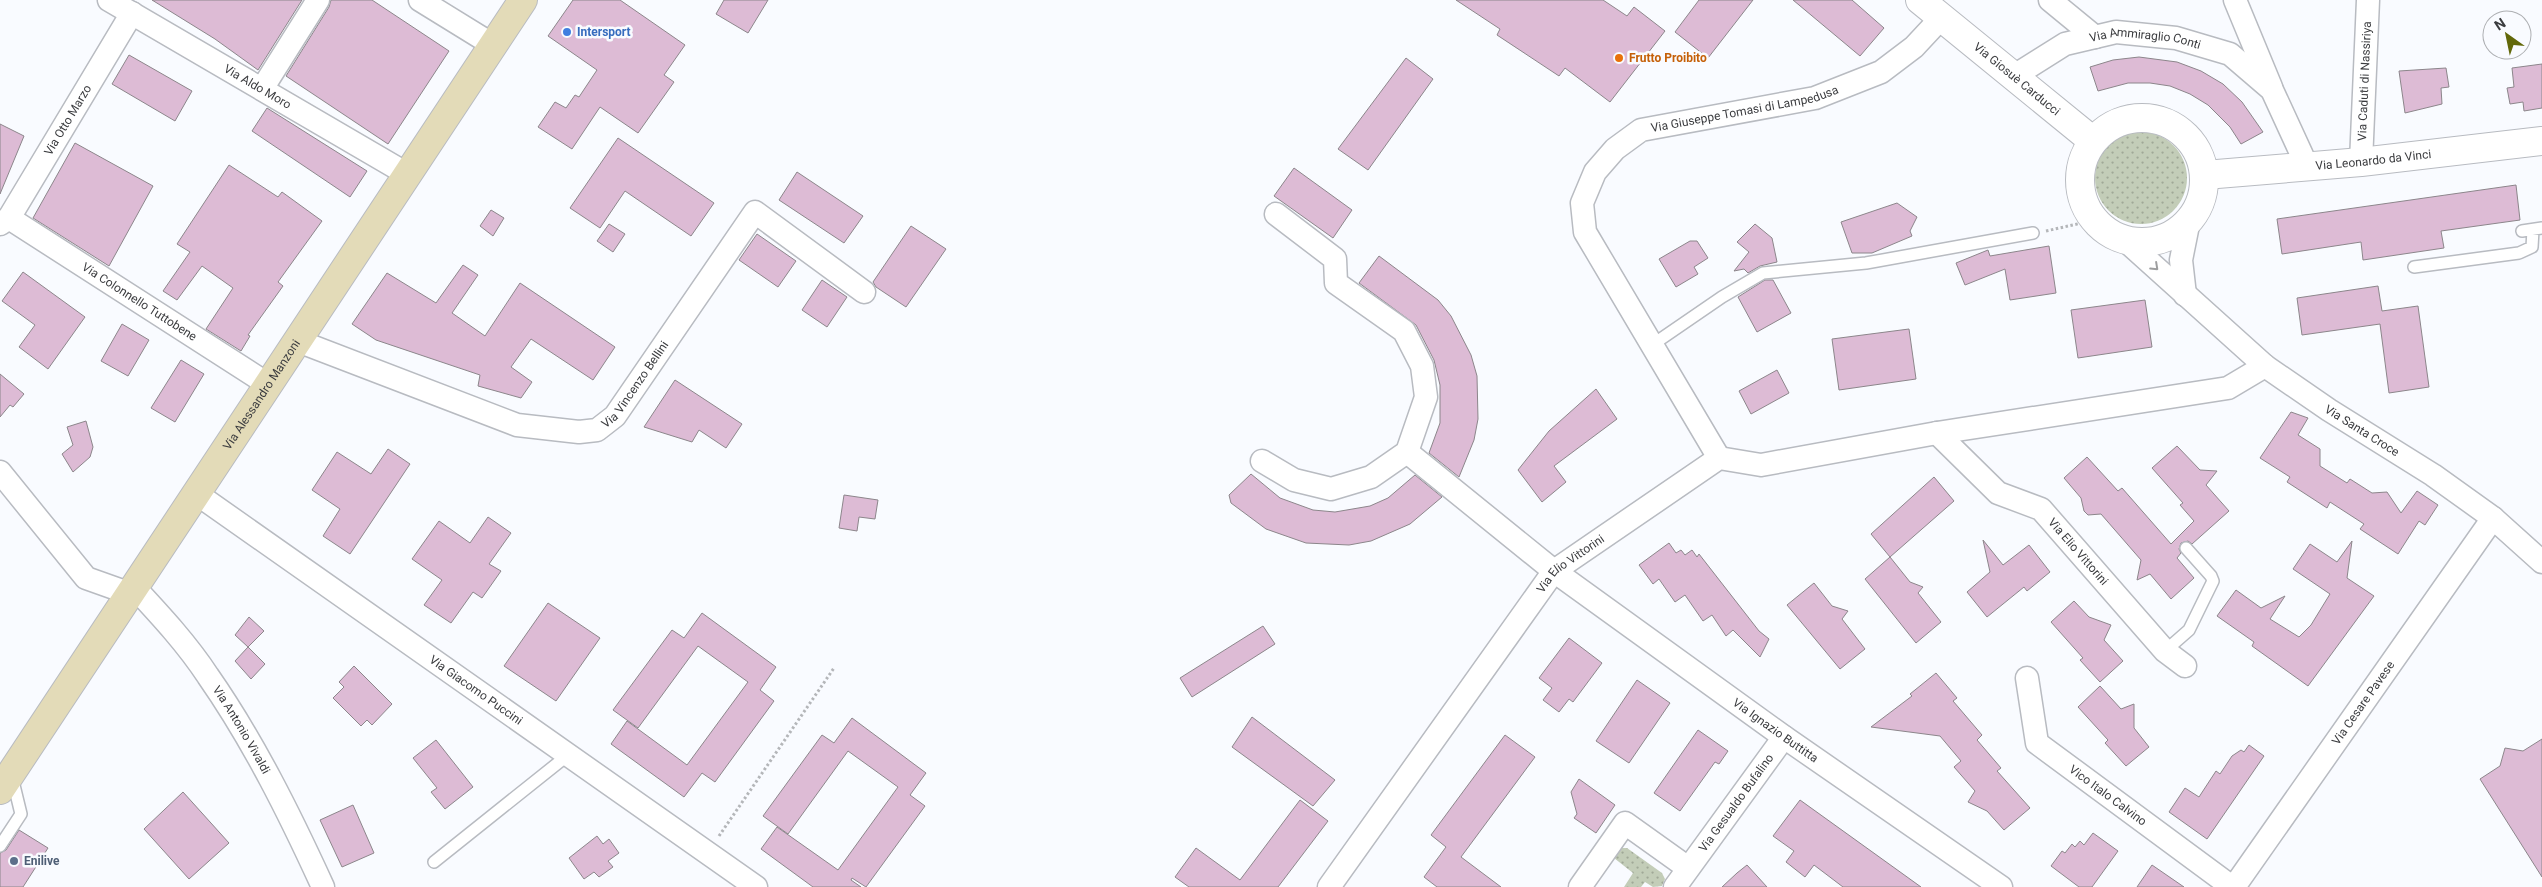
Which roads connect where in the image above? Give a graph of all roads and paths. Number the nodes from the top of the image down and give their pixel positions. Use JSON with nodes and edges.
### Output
{"nodes":[{"id":1,"x":110,"y":0,"type":"edge"},
{"id":2,"x":318,"y":0,"type":"edge"},
{"id":3,"x":420,"y":0,"type":"edge"},
{"id":4,"x":523,"y":0,"type":"edge"},
{"id":5,"x":1920,"y":0,"type":"edge"},
{"id":6,"x":2050,"y":0,"type":"edge"},
{"id":7,"x":2235,"y":0,"type":"edge"},
{"id":8,"x":2368,"y":0,"type":"edge"},
{"id":9,"x":132,"y":13,"type":"junction"},
{"id":10,"x":1942,"y":17,"type":"junction"},
{"id":11,"x":2094,"y":37,"type":"junction"},
{"id":12,"x":493,"y":44,"type":"junction"},
{"id":13,"x":2014,"y":76,"type":"junction"},
{"id":14,"x":262,"y":90,"type":"junction"},
{"id":15,"x":2272,"y":90,"type":"junction"},
{"id":16,"x":2093,"y":141,"type":"junction"},
{"id":17,"x":2542,"y":142,"type":"edge"},
{"id":18,"x":2361,"y":162,"type":"junction"},
{"id":19,"x":2307,"y":166,"type":"junction"},
{"id":20,"x":407,"y":174,"type":"junction"},
{"id":21,"x":2204,"y":175,"type":"junction"},
{"id":22,"x":1276,"y":214,"type":"dead end"},
{"id":23,"x":2095,"y":220,"type":"junction"},
{"id":24,"x":2189,"y":220,"type":"junction"},
{"id":25,"x":4,"y":221,"type":"edge"},
{"id":26,"x":2532,"y":230,"type":"edge"},
{"id":27,"x":2033,"y":234,"type":"joint"},
{"id":28,"x":2125,"y":240,"type":"junction"},
{"id":29,"x":2414,"y":267,"type":"dead end"},
{"id":30,"x":864,"y":292,"type":"dead end"},
{"id":31,"x":2185,"y":295,"type":"junction"},
{"id":32,"x":298,"y":341,"type":"junction"},
{"id":33,"x":1652,"y":345,"type":"junction"},
{"id":34,"x":2265,"y":366,"type":"junction"},
{"id":35,"x":269,"y":385,"type":"junction"},
{"id":36,"x":1937,"y":433,"type":"junction"},
{"id":37,"x":1407,"y":452,"type":"junction"},
{"id":38,"x":1719,"y":458,"type":"junction"},
{"id":39,"x":1262,"y":461,"type":"dead end"},
{"id":40,"x":3,"y":482,"type":"edge"},
{"id":41,"x":197,"y":494,"type":"junction"},
{"id":42,"x":2493,"y":518,"type":"junction"},
{"id":43,"x":2186,"y":548,"type":"dead end"},
{"id":44,"x":2542,"y":562,"type":"edge"},
{"id":45,"x":1554,"y":571,"type":"junction"},
{"id":46,"x":133,"y":591,"type":"junction"},
{"id":47,"x":2166,"y":651,"type":"junction"},
{"id":48,"x":2185,"y":666,"type":"dead end"},
{"id":49,"x":834,"y":668,"type":"dead end"},
{"id":50,"x":2027,"y":678,"type":"dead end"},
{"id":51,"x":1784,"y":737,"type":"junction"},
{"id":52,"x":568,"y":755,"type":"junction"},
{"id":53,"x":5,"y":782,"type":"edge"},
{"id":54,"x":0,"y":846,"type":"edge"},
{"id":55,"x":707,"y":853,"type":"junction"},
{"id":56,"x":434,"y":862,"type":"dead end"},
{"id":57,"x":1688,"y":868,"type":"junction"},
{"id":58,"x":324,"y":887,"type":"edge"},
{"id":59,"x":756,"y":887,"type":"edge"},
{"id":60,"x":1329,"y":887,"type":"edge"},
{"id":61,"x":1580,"y":887,"type":"edge"},
{"id":62,"x":1675,"y":887,"type":"edge"},
{"id":63,"x":2001,"y":887,"type":"edge"},
{"id":64,"x":2233,"y":887,"type":"edge"}],
"edges":[{"from":1,"to":9,"type":"street","name":"Via Aldo Moro"},
{"from":2,"to":14,"type":"street"},
{"from":3,"to":12,"type":"street"},
{"from":4,"to":12,"type":"main road","name":"Via Alessandro Manzoni"},
{"from":5,"to":10,"type":"street","name":"Via Giosuè Carducci"},
{"from":6,"to":11,"type":"street"},
{"from":7,"to":15,"type":"street","name":"Via Ammiraglio Conti"},
{"from":8,"to":18,"type":"street","name":"Via Caduti di Nassiriya"},
{"from":9,"to":14,"type":"street","name":"Via Aldo Moro"},
{"from":9,"to":25,"type":"street","name":"Via Otto Marzo"},
{"from":10,"to":13,"type":"street","name":"Via Giosuè Carducci"},
{"from":10,"to":33,"type":"street","name":"Via Giuseppe Tomasi di Lampedusa"},
{"from":11,"to":13,"type":"street","name":"Via Ammiraglio Conti"},
{"from":11,"to":15,"type":"street","name":"Via Ammiraglio Conti"},
{"from":12,"to":20,"type":"main road","name":"Via Alessandro Manzoni"},
{"from":13,"to":16,"type":"street","name":"Via Giosuè Carducci"},
{"from":14,"to":20,"type":"street","name":"Via Aldo Moro"},
{"from":15,"to":19,"type":"street","name":"Via Ammiraglio Conti"},
{"from":16,"to":21,"type":"street"},
{"from":16,"to":23,"type":"street"},
{"from":17,"to":18,"type":"street","name":"Via Leonardo da Vinci"},
{"from":18,"to":19,"type":"street","name":"Via Leonardo da Vinci"},
{"from":19,"to":21,"type":"street","name":"Via Leonardo da Vinci"},
{"from":20,"to":32,"type":"main road","name":"Via Alessandro Manzoni"},
{"from":21,"to":24,"type":"street"},
{"from":22,"to":37,"type":"street"},
{"from":23,"to":27,"type":"path"},
{"from":23,"to":28,"type":"street"},
{"from":24,"to":28,"type":"street"},
{"from":24,"to":31,"type":"street"},
{"from":25,"to":35,"type":"street","name":"Via Colonnello Tuttobene"},
{"from":26,"to":29,"type":"lane"},
{"from":27,"to":33,"type":"lane"},
{"from":28,"to":31,"type":"street","name":"Via Santa Croce","one_way":true},
{"from":30,"to":32,"type":"street","name":"Via Vincenzo Bellini"},
{"from":31,"to":34,"type":"street","name":"Via Santa Croce"},
{"from":32,"to":35,"type":"main road","name":"Via Alessandro Manzoni"},
{"from":33,"to":38,"type":"street","name":"Via Giuseppe Tomasi di Lampedusa"},
{"from":34,"to":36,"type":"street"},
{"from":34,"to":42,"type":"street","name":"Via Santa Croce"},
{"from":35,"to":41,"type":"main road","name":"Via Alessandro Manzoni"},
{"from":36,"to":38,"type":"street"},
{"from":36,"to":47,"type":"street","name":"Via Elio Vittorini"},
{"from":37,"to":39,"type":"street"},
{"from":37,"to":45,"type":"street","name":"Via Ignazio Buttitta"},
{"from":38,"to":45,"type":"street","name":"Via Elio Vittorini"},
{"from":40,"to":46,"type":"street"},
{"from":41,"to":46,"type":"main road","name":"Via Alessandro Manzoni"},
{"from":41,"to":52,"type":"street","name":"Via Giacomo Puccini"},
{"from":42,"to":44,"type":"street","name":"Via Santa Croce"},
{"from":42,"to":64,"type":"street","name":"Via Cesare Pavese"},
{"from":43,"to":47,"type":"lane"},
{"from":45,"to":51,"type":"street","name":"Via Ignazio Buttitta"},
{"from":45,"to":60,"type":"street","name":"Via Elio Vittorini"},
{"from":46,"to":53,"type":"main road","name":"Via Alessandro Manzoni"},
{"from":46,"to":58,"type":"street","name":"Via Antonio Vivaldi"},
{"from":47,"to":48,"type":"street","name":"Via Elio Vittorini"},
{"from":49,"to":55,"type":"path"},
{"from":50,"to":64,"type":"street","name":"Vico Italo Calvino"},
{"from":51,"to":57,"type":"street","name":"Via Gesualdo Bufalino"},
{"from":51,"to":63,"type":"street","name":"Via Ignazio Buttitta"},
{"from":52,"to":55,"type":"street","name":"Via Giacomo Puccini"},
{"from":52,"to":56,"type":"lane"},
{"from":53,"to":54,"type":"lane"},
{"from":55,"to":59,"type":"street","name":"Via Giacomo Puccini"},
{"from":57,"to":61,"type":"street"},
{"from":57,"to":62,"type":"street","name":"Via Gesualdo Bufalino"}]}
